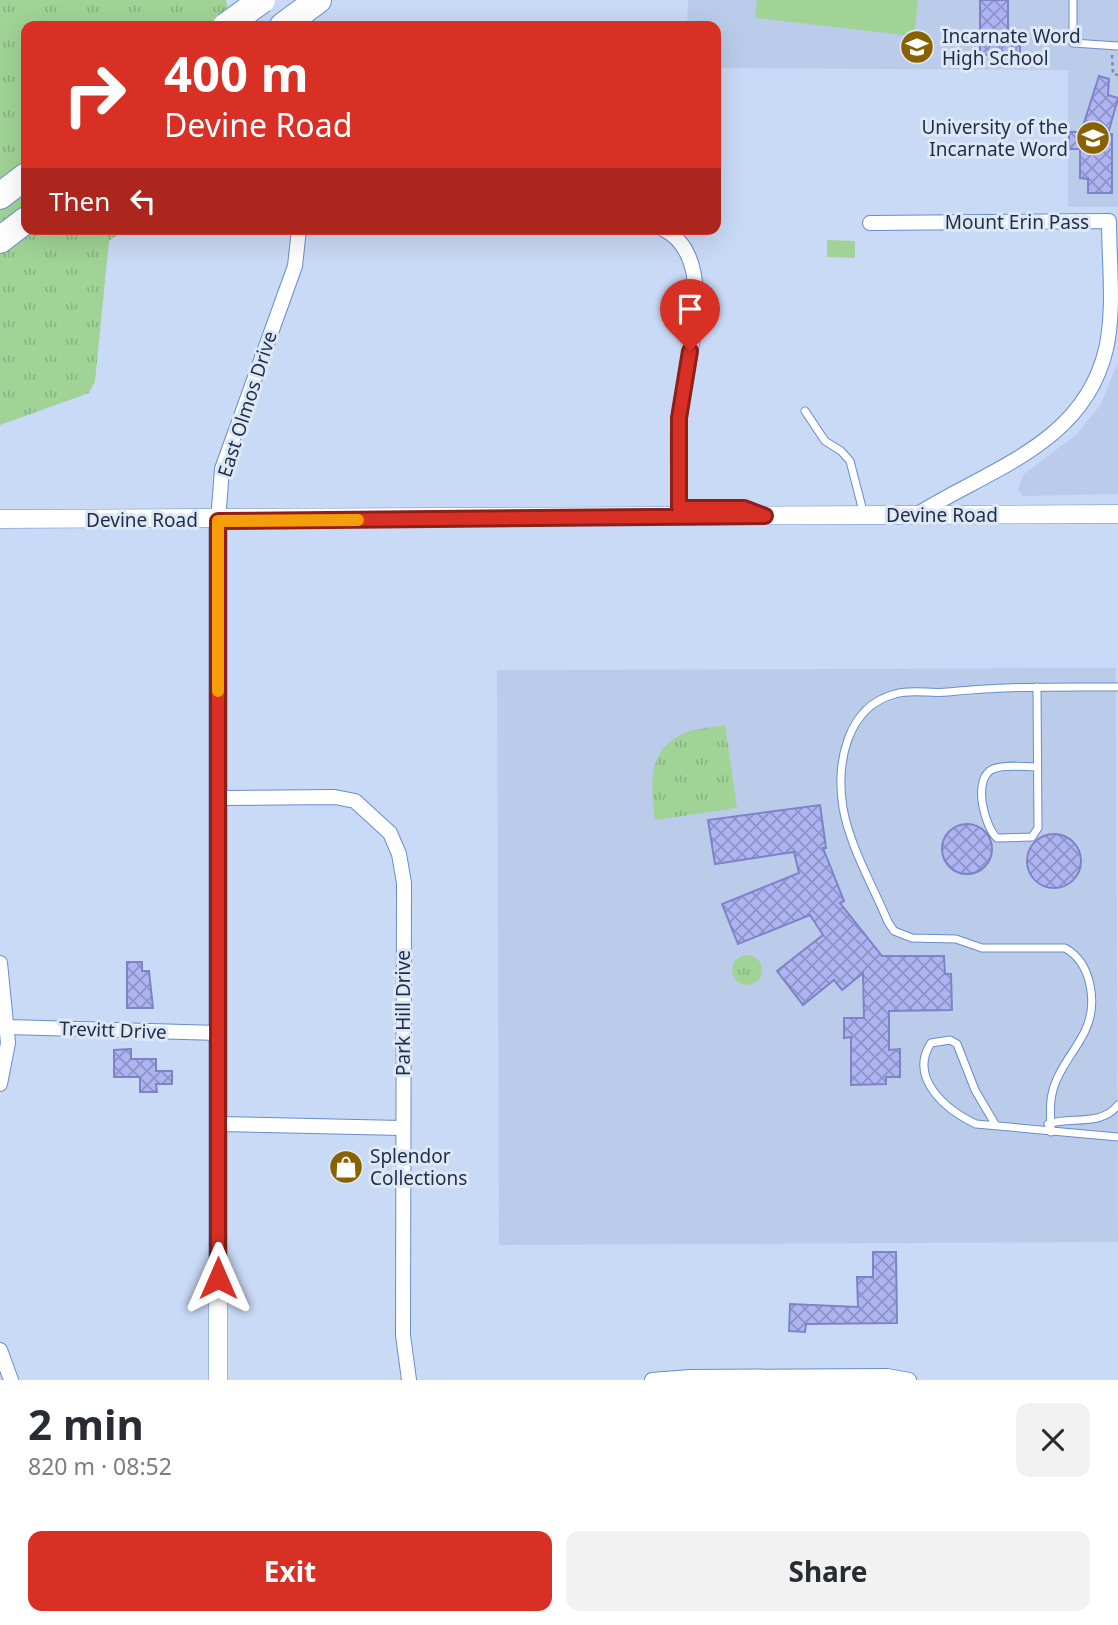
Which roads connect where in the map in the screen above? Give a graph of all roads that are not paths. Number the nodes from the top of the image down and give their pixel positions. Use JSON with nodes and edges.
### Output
{"nodes":[{"id":1,"x":234,"y":0,"type":"edge"},
{"id":2,"x":262,"y":0,"type":"edge"},
{"id":3,"x":318,"y":0,"type":"edge"},
{"id":4,"x":1073,"y":0,"type":"edge"},
{"id":5,"x":233,"y":21,"type":"edge"},
{"id":6,"x":240,"y":21,"type":"edge"},
{"id":7,"x":291,"y":21,"type":"edge"},
{"id":8,"x":1114,"y":46,"type":"edge"},
{"id":9,"x":21,"y":180,"type":"edge"},
{"id":10,"x":0,"y":196,"type":"edge"},
{"id":11,"x":1113,"y":221,"type":"edge"},
{"id":12,"x":870,"y":223,"type":"dead end"},
{"id":13,"x":21,"y":224,"type":"edge"},
{"id":14,"x":298,"y":235,"type":"edge"},
{"id":15,"x":668,"y":235,"type":"edge"},
{"id":16,"x":0,"y":240,"type":"edge"},
{"id":17,"x":805,"y":411,"type":"dead end"},
{"id":18,"x":679,"y":508,"type":"junction"},
{"id":19,"x":1118,"y":514,"type":"edge"},
{"id":20,"x":916,"y":515,"type":"junction"},
{"id":21,"x":765,"y":516,"type":"junction"},
{"id":22,"x":864,"y":516,"type":"junction"},
{"id":23,"x":536,"y":518,"type":"junction"},
{"id":24,"x":0,"y":519,"type":"edge"},
{"id":25,"x":218,"y":521,"type":"junction"},
{"id":26,"x":1037,"y":687,"type":"junction"},
{"id":27,"x":1118,"y":687,"type":"edge"},
{"id":28,"x":1037,"y":767,"type":"junction"},
{"id":29,"x":219,"y":798,"type":"junction"},
{"id":30,"x":0,"y":962,"type":"edge"},
{"id":31,"x":8,"y":1027,"type":"junction"},
{"id":32,"x":219,"y":1033,"type":"junction"},
{"id":33,"x":0,"y":1084,"type":"edge"},
{"id":34,"x":1118,"y":1105,"type":"edge"},
{"id":35,"x":1089,"y":1119,"type":"junction"},
{"id":36,"x":1051,"y":1123,"type":"junction"},
{"id":37,"x":218,"y":1124,"type":"junction"},
{"id":38,"x":995,"y":1124,"type":"junction"},
{"id":39,"x":402,"y":1128,"type":"junction"},
{"id":40,"x":1034,"y":1128,"type":"junction"},
{"id":41,"x":1051,"y":1132,"type":"junction"},
{"id":42,"x":1089,"y":1134,"type":"junction"},
{"id":43,"x":1118,"y":1137,"type":"edge"},
{"id":44,"x":0,"y":1350,"type":"edge"},
{"id":45,"x":11,"y":1380,"type":"edge"},
{"id":46,"x":218,"y":1380,"type":"edge"},
{"id":47,"x":409,"y":1380,"type":"edge"},
{"id":48,"x":652,"y":1380,"type":"edge"},
{"id":49,"x":909,"y":1380,"type":"edge"}],
"edges":[{"from":1,"to":6,"type":"street"},
{"from":2,"to":5,"type":"highway","bridge":true},
{"from":3,"to":7,"type":"highway"},
{"from":4,"to":8,"type":"lane"},
{"from":9,"to":10,"type":"highway"},
{"from":11,"to":12,"type":"street","name":"Mount Erin Pass"},
{"from":11,"to":20,"type":"street","name":"Mount Erin Pass"},
{"from":13,"to":16,"type":"highway"},
{"from":14,"to":25,"type":"street","name":"East Olmos Drive"},
{"from":15,"to":18,"type":"street"},
{"from":17,"to":22,"type":"lane"},
{"from":18,"to":21,"type":"street","name":"Devine Road"},
{"from":18,"to":23,"type":"street","name":"Devine Road"},
{"from":19,"to":20,"type":"street","name":"Devine Road"},
{"from":20,"to":22,"type":"street","name":"Devine Road"},
{"from":21,"to":22,"type":"street","name":"Devine Road"},
{"from":21,"to":23,"type":"street","name":"Devine Road"},
{"from":23,"to":25,"type":"street","name":"Devine Road"},
{"from":24,"to":25,"type":"street","name":"Devine Road"},
{"from":25,"to":29,"type":"street","name":"East Olmos Drive"},
{"from":26,"to":27,"type":"lane"},
{"from":26,"to":28,"type":"lane"},
{"from":26,"to":36,"type":"lane"},
{"from":28,"to":28,"type":"lane"},
{"from":29,"to":32,"type":"street","name":"East Olmos Drive"},
{"from":29,"to":39,"type":"street","name":"Park Hill Drive"},
{"from":30,"to":31,"type":"street"},
{"from":31,"to":32,"type":"street","name":"Trevitt Drive"},
{"from":31,"to":33,"type":"street"},
{"from":32,"to":37,"type":"street","name":"East Olmos Drive"},
{"from":34,"to":35,"type":"lane"},
{"from":35,"to":36,"type":"lane"},
{"from":35,"to":42,"type":"lane"},
{"from":36,"to":40,"type":"lane"},
{"from":36,"to":41,"type":"lane"},
{"from":37,"to":39,"type":"street"},
{"from":37,"to":46,"type":"street","name":"East Olmos Drive"},
{"from":38,"to":38,"type":"lane"},
{"from":38,"to":40,"type":"lane"},
{"from":39,"to":47,"type":"street","name":"Park Hill Drive"},
{"from":40,"to":41,"type":"lane"},
{"from":41,"to":42,"type":"lane"},
{"from":42,"to":43,"type":"lane"},
{"from":44,"to":45,"type":"street"},
{"from":48,"to":49,"type":"street"}]}
